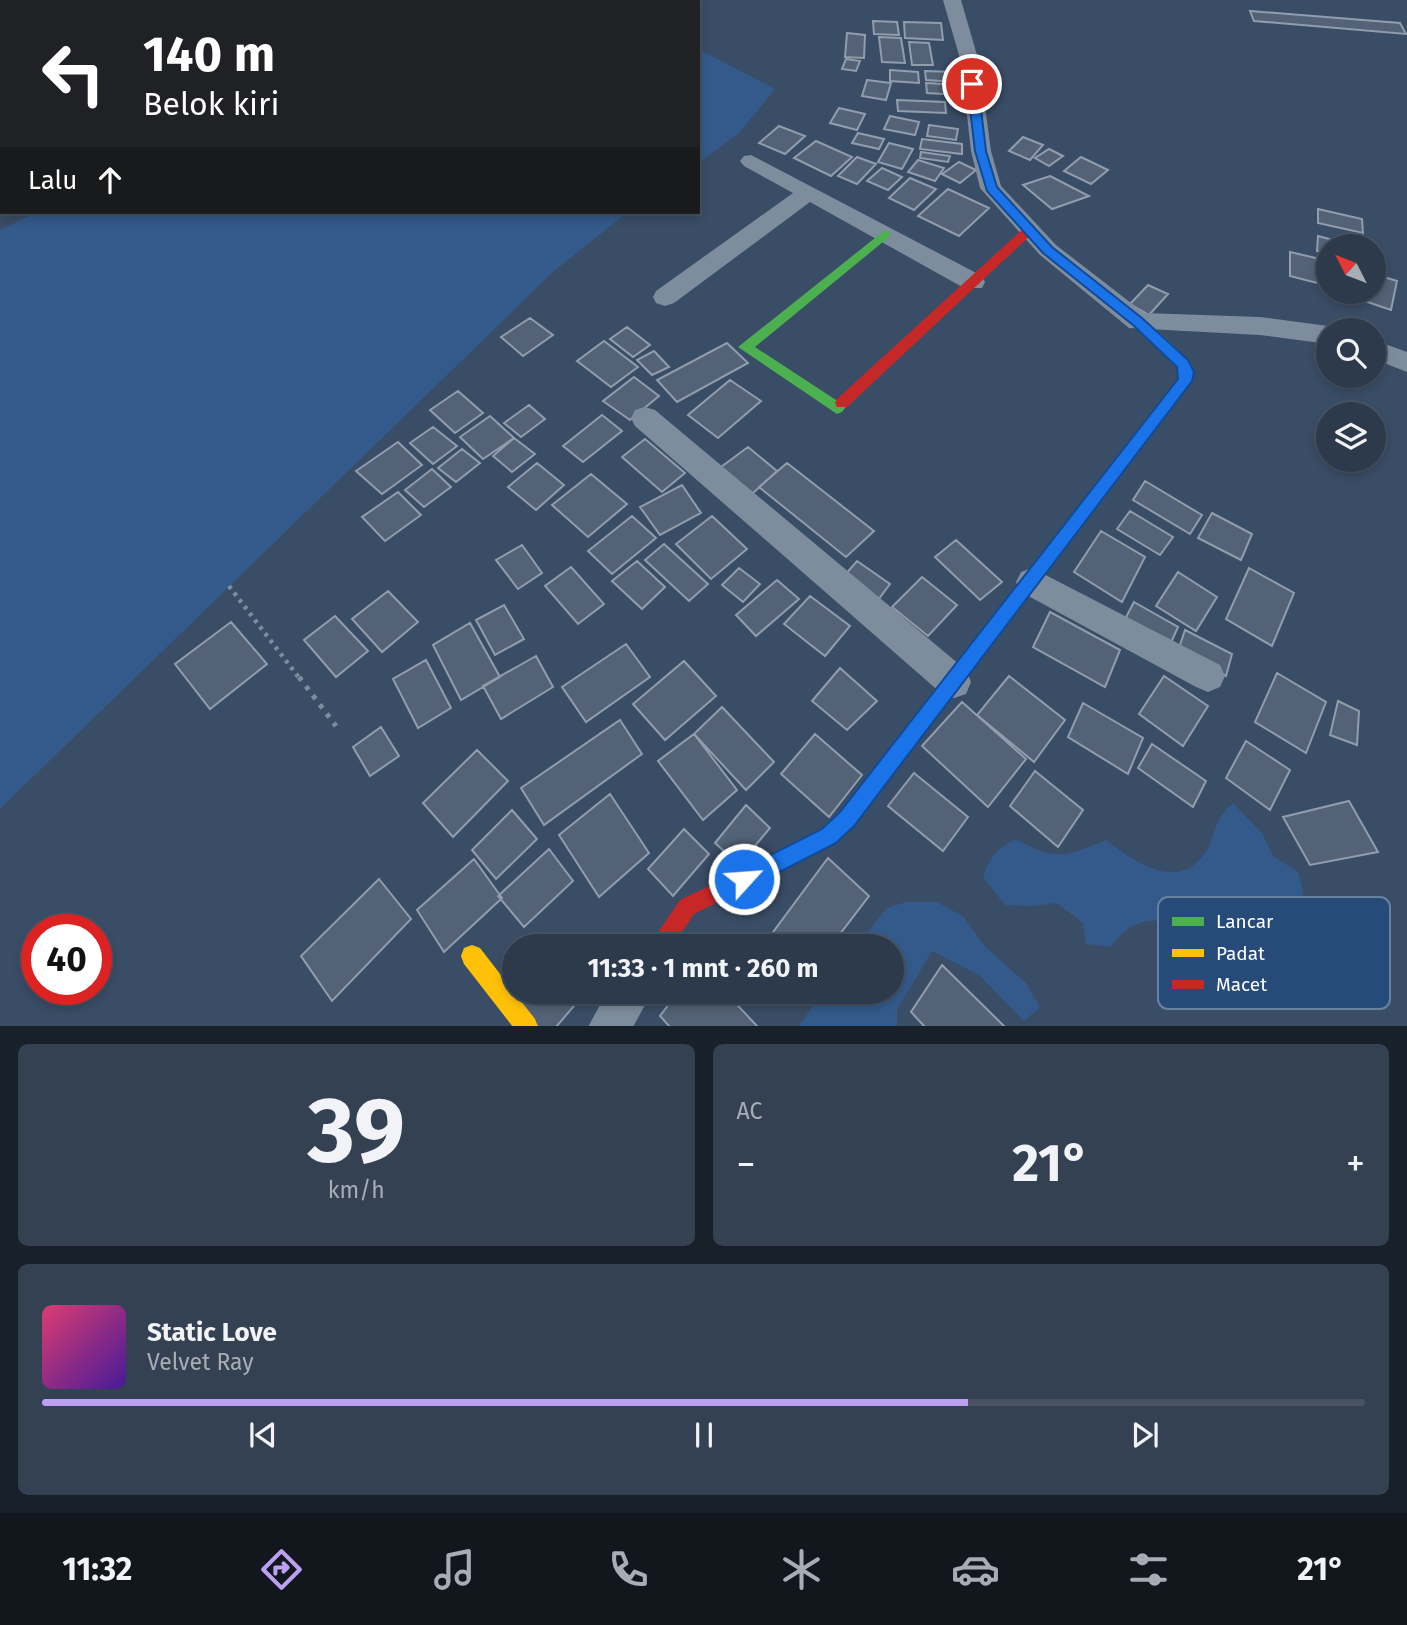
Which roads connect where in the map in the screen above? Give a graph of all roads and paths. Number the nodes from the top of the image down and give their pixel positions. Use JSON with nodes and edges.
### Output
{"nodes":[{"id":1,"x":952,"y":0,"type":"edge"},
{"id":2,"x":751,"y":161,"type":"dead end"},
{"id":3,"x":809,"y":192,"type":"junction"},
{"id":4,"x":1029,"y":230,"type":"junction"},
{"id":5,"x":885,"y":234,"type":"junction"},
{"id":6,"x":973,"y":282,"type":"junction"},
{"id":7,"x":665,"y":297,"type":"dead end"},
{"id":8,"x":1151,"y":322,"type":"junction"},
{"id":9,"x":1316,"y":333,"type":"edge"},
{"id":10,"x":1386,"y":354,"type":"edge"},
{"id":11,"x":1407,"y":362,"type":"edge"},
{"id":12,"x":645,"y":418,"type":"dead end"},
{"id":13,"x":1031,"y":582,"type":"junction"},
{"id":14,"x":229,"y":586,"type":"dead end"},
{"id":15,"x":1208,"y":676,"type":"dead end"},
{"id":16,"x":954,"y":682,"type":"junction"},
{"id":17,"x":336,"y":726,"type":"dead end"},
{"id":18,"x":668,"y":934,"type":"edge"},
{"id":19,"x":472,"y":956,"type":"dead end"},
{"id":20,"x":623,"y":1004,"type":"edge"},
{"id":21,"x":526,"y":1026,"type":"edge"},
{"id":22,"x":610,"y":1026,"type":"edge"}],
"edges":[{"from":1,"to":4,"type":"street"},
{"from":2,"to":3,"type":"street"},
{"from":3,"to":5,"type":"street"},
{"from":3,"to":7,"type":"street"},
{"from":4,"to":6,"type":"street"},
{"from":4,"to":8,"type":"street"},
{"from":5,"to":6,"type":"street"},
{"from":5,"to":6,"type":"street"},
{"from":8,"to":9,"type":"street"},
{"from":8,"to":13,"type":"street"},
{"from":10,"to":11,"type":"street"},
{"from":12,"to":16,"type":"street"},
{"from":13,"to":15,"type":"street"},
{"from":13,"to":16,"type":"street"},
{"from":14,"to":17,"type":"path"},
{"from":16,"to":18,"type":"street"},
{"from":19,"to":21,"type":"street"},
{"from":20,"to":22,"type":"street"}]}
